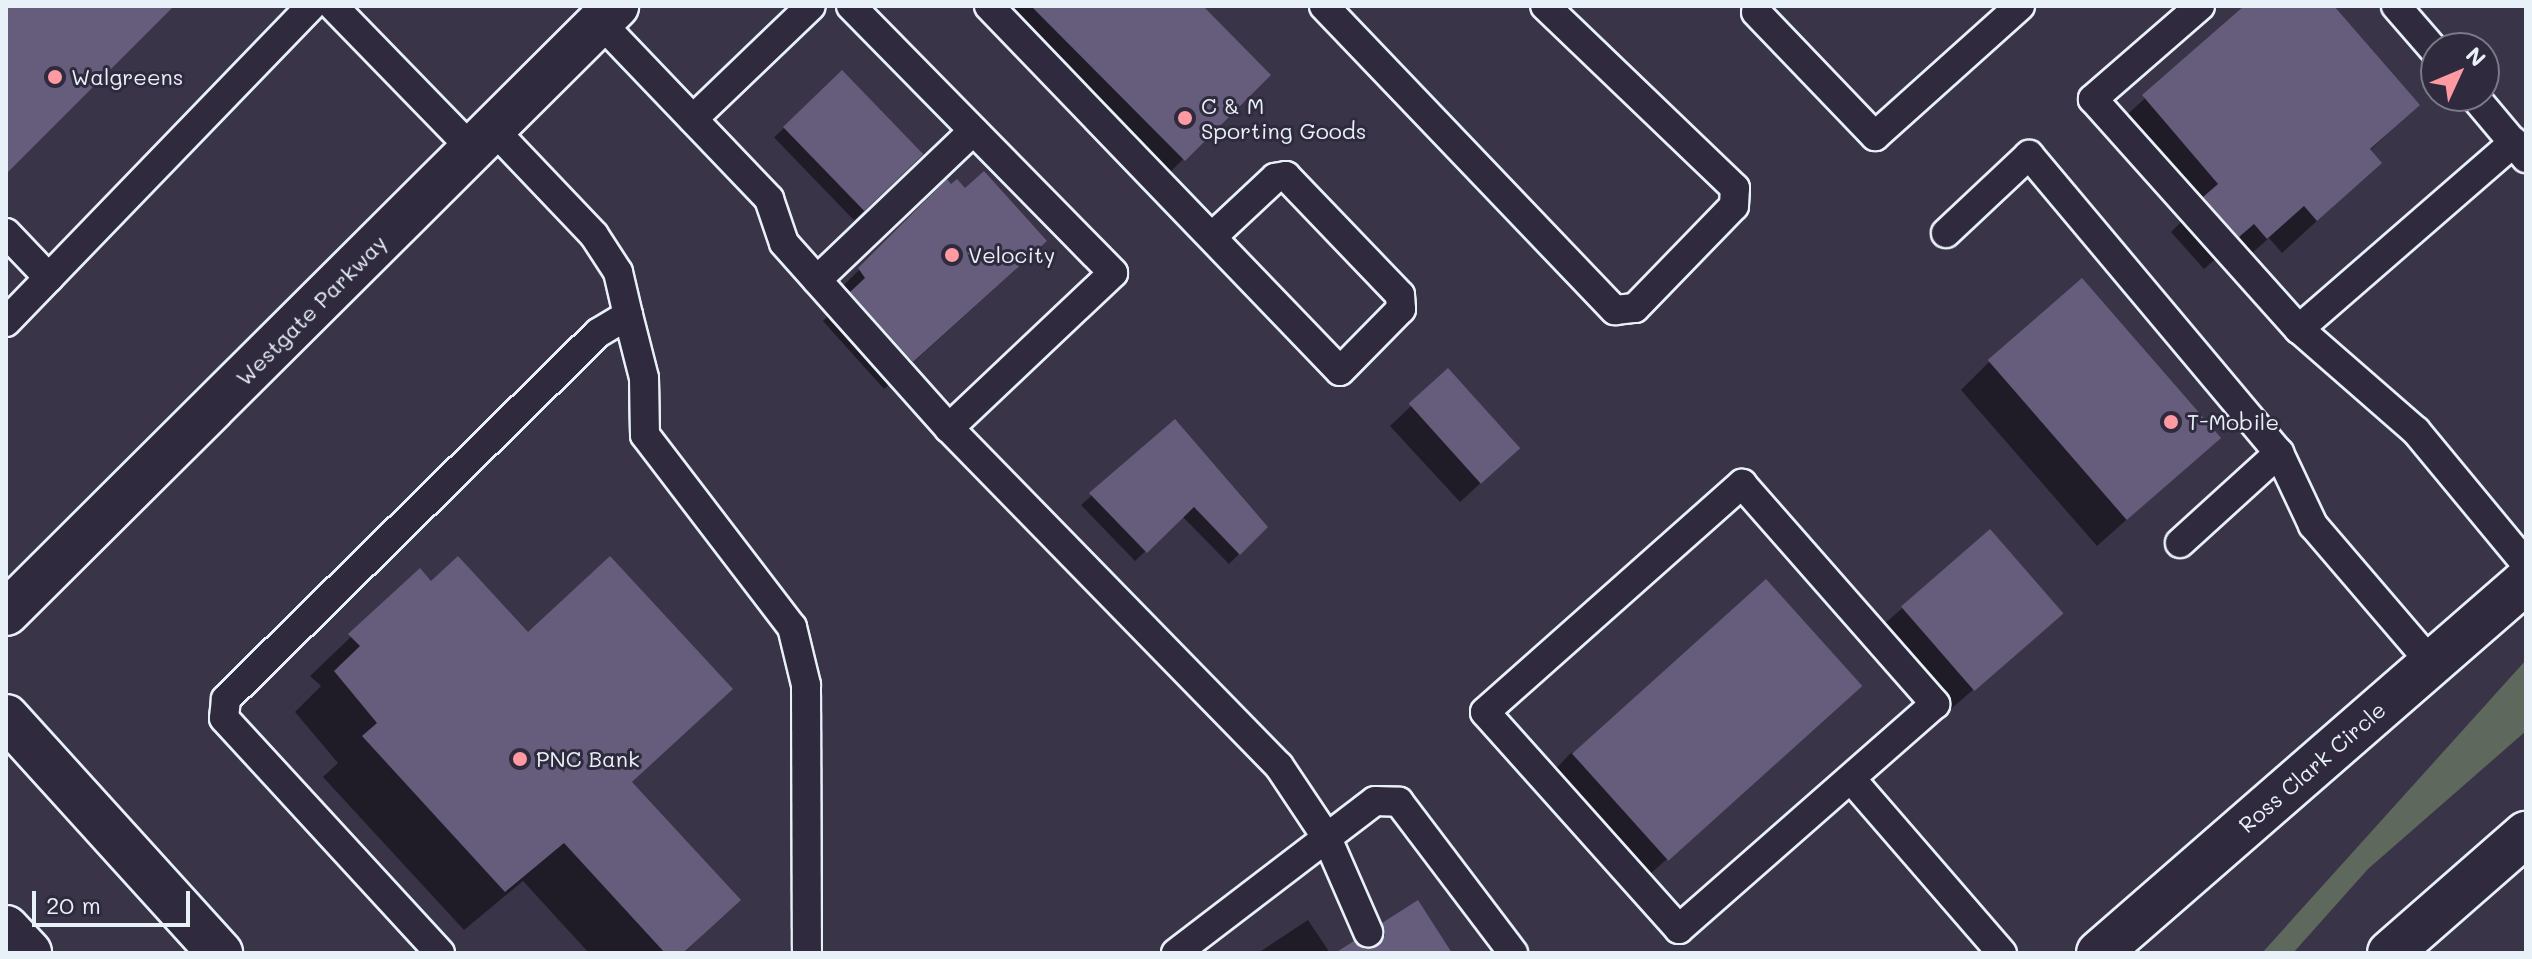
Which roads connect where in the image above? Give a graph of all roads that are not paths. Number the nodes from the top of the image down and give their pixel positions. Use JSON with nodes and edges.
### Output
{"nodes":[{"id":1,"x":311,"y":6,"type":"edge"},
{"id":2,"x":333,"y":6,"type":"edge"},
{"id":3,"x":811,"y":6,"type":"edge"},
{"id":4,"x":851,"y":6,"type":"edge"},
{"id":5,"x":989,"y":6,"type":"edge"},
{"id":6,"x":1324,"y":6,"type":"edge"},
{"id":7,"x":1545,"y":6,"type":"edge"},
{"id":8,"x":2020,"y":6,"type":"edge"},
{"id":9,"x":2200,"y":6,"type":"edge"},
{"id":10,"x":2396,"y":6,"type":"edge"},
{"id":11,"x":1757,"y":8,"type":"edge"},
{"id":12,"x":608,"y":14,"type":"edge"},
{"id":13,"x":2420,"y":34,"type":"edge"},
{"id":14,"x":2488,"y":112,"type":"edge"},
{"id":15,"x":693,"y":119,"type":"junction"},
{"id":16,"x":973,"y":131,"type":"junction"},
{"id":17,"x":483,"y":139,"type":"junction"},
{"id":18,"x":2520,"y":150,"type":"edge"},
{"id":19,"x":6,"y":233,"type":"edge"},
{"id":20,"x":1946,"y":233,"type":"dead end"},
{"id":21,"x":1212,"y":237,"type":"junction"},
{"id":22,"x":49,"y":278,"type":"junction"},
{"id":23,"x":817,"y":280,"type":"junction"},
{"id":24,"x":628,"y":315,"type":"junction"},
{"id":25,"x":6,"y":322,"type":"edge"},
{"id":26,"x":2299,"y":329,"type":"junction"},
{"id":27,"x":949,"y":428,"type":"junction"},
{"id":28,"x":2279,"y":453,"type":"junction"},
{"id":29,"x":2180,"y":543,"type":"dead end"},
{"id":30,"x":2526,"y":564,"type":"edge"},
{"id":31,"x":2526,"y":581,"type":"edge"},
{"id":32,"x":6,"y":613,"type":"edge"},
{"id":33,"x":2432,"y":664,"type":"junction"},
{"id":34,"x":6,"y":717,"type":"edge"},
{"id":35,"x":1852,"y":780,"type":"junction"},
{"id":36,"x":2526,"y":834,"type":"edge"},
{"id":37,"x":1327,"y":838,"type":"junction"},
{"id":38,"x":6,"y":928,"type":"edge"},
{"id":39,"x":1368,"y":932,"type":"dead end"},
{"id":40,"x":29,"y":953,"type":"edge"},
{"id":41,"x":220,"y":953,"type":"edge"},
{"id":42,"x":440,"y":953,"type":"edge"},
{"id":43,"x":807,"y":953,"type":"edge"},
{"id":44,"x":1176,"y":953,"type":"edge"},
{"id":45,"x":1513,"y":953,"type":"edge"},
{"id":46,"x":2002,"y":953,"type":"edge"},
{"id":47,"x":2099,"y":953,"type":"edge"},
{"id":48,"x":2390,"y":953,"type":"edge"}],
"edges":[{"from":1,"to":22,"type":"lane"},
{"from":2,"to":17,"type":"lane"},
{"from":3,"to":15,"type":"lane"},
{"from":4,"to":16,"type":"lane"},
{"from":5,"to":21,"type":"lane"},
{"from":6,"to":7,"type":"lane"},
{"from":8,"to":11,"type":"lane"},
{"from":9,"to":26,"type":"lane"},
{"from":10,"to":13,"type":"lane"},
{"from":12,"to":15,"type":"lane"},
{"from":12,"to":17,"type":"main road","name":"Westgate Parkway"},
{"from":14,"to":18,"type":"lane"},
{"from":15,"to":23,"type":"lane"},
{"from":16,"to":23,"type":"lane"},
{"from":16,"to":27,"type":"lane"},
{"from":17,"to":24,"type":"lane"},
{"from":17,"to":32,"type":"main road","name":"Westgate Parkway"},
{"from":18,"to":26,"type":"lane"},
{"from":19,"to":22,"type":"lane"},
{"from":20,"to":28,"type":"lane"},
{"from":21,"to":21,"type":"lane"},
{"from":22,"to":25,"type":"lane"},
{"from":23,"to":27,"type":"lane"},
{"from":24,"to":42,"type":"lane"},
{"from":24,"to":43,"type":"lane"},
{"from":26,"to":30,"type":"lane"},
{"from":27,"to":37,"type":"lane"},
{"from":28,"to":29,"type":"lane"},
{"from":28,"to":33,"type":"lane"},
{"from":31,"to":33,"type":"main road","name":"Ross Clark Circle"},
{"from":33,"to":47,"type":"main road","name":"Ross Clark Circle"},
{"from":34,"to":41,"type":"main road"},
{"from":35,"to":35,"type":"lane"},
{"from":35,"to":46,"type":"lane"},
{"from":36,"to":48,"type":"main road"},
{"from":37,"to":39,"type":"lane"},
{"from":37,"to":44,"type":"lane"},
{"from":37,"to":45,"type":"lane"},
{"from":38,"to":40,"type":"main road"}]}
